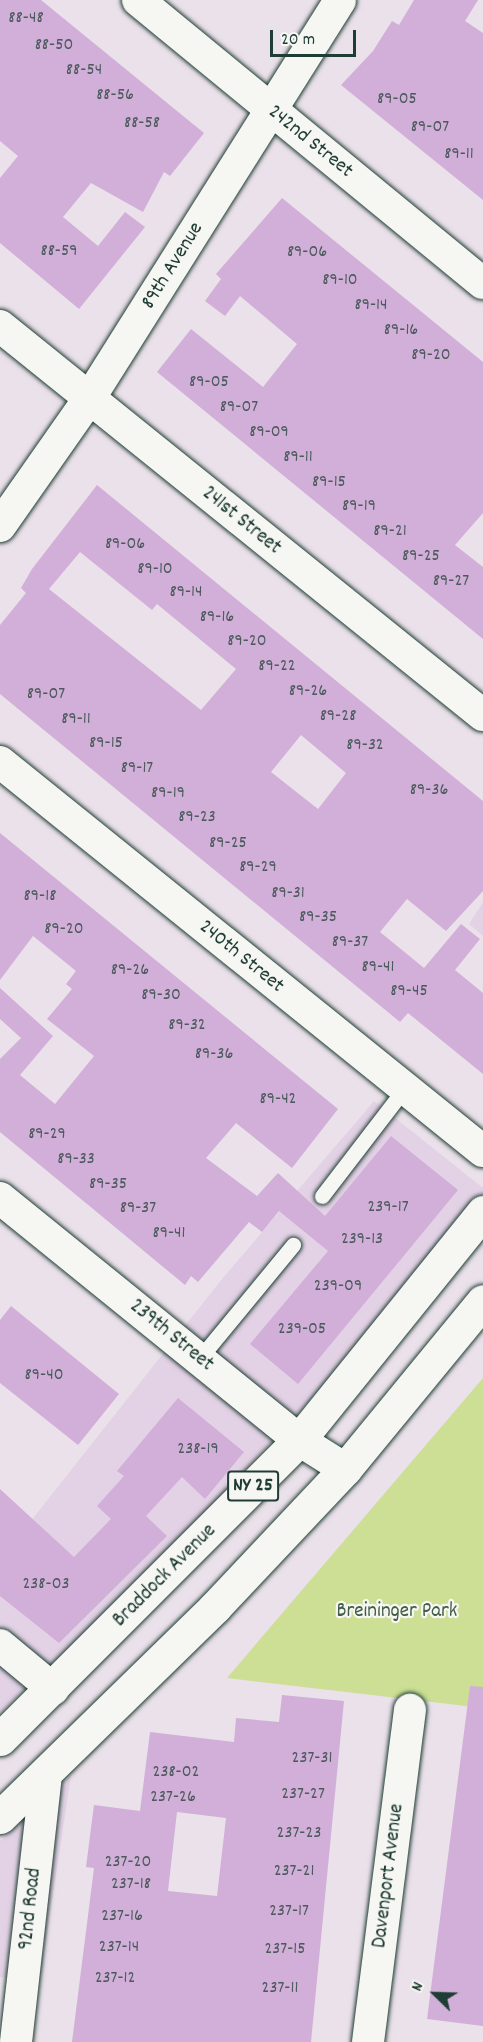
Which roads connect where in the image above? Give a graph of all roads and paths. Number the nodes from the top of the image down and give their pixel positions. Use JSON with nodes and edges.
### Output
{"nodes":[{"id":1,"x":138,"y":0,"type":"edge"},
{"id":2,"x":340,"y":0,"type":"edge"},
{"id":3,"x":272,"y":111,"type":"junction"},
{"id":4,"x":483,"y":283,"type":"edge"},
{"id":5,"x":0,"y":326,"type":"edge"},
{"id":6,"x":88,"y":399,"type":"junction"},
{"id":7,"x":0,"y":526,"type":"edge"},
{"id":8,"x":483,"y":715,"type":"edge"},
{"id":9,"x":0,"y":762,"type":"edge"},
{"id":10,"x":404,"y":1089,"type":"junction"},
{"id":11,"x":483,"y":1151,"type":"edge"},
{"id":12,"x":322,"y":1196,"type":"dead end"},
{"id":13,"x":0,"y":1198,"type":"edge"},
{"id":14,"x":483,"y":1212,"type":"edge"},
{"id":15,"x":293,"y":1245,"type":"dead end"},
{"id":16,"x":483,"y":1301,"type":"edge"},
{"id":17,"x":199,"y":1359,"type":"junction"},
{"id":18,"x":299,"y":1440,"type":"junction"},
{"id":19,"x":345,"y":1469,"type":"junction"},
{"id":20,"x":0,"y":1645,"type":"edge"},
{"id":21,"x":53,"y":1689,"type":"junction"},
{"id":22,"x":410,"y":1710,"type":"dead end"},
{"id":23,"x":0,"y":1739,"type":"edge"},
{"id":24,"x":46,"y":1775,"type":"junction"},
{"id":25,"x":0,"y":1816,"type":"edge"},
{"id":26,"x":16,"y":2042,"type":"edge"},
{"id":27,"x":368,"y":2042,"type":"edge"}],
"edges":[{"from":1,"to":3,"type":"street","name":"242nd Street"},
{"from":2,"to":3,"type":"street","name":"89th Avenue"},
{"from":3,"to":4,"type":"street","name":"242nd Street"},
{"from":3,"to":6,"type":"street","name":"89th Avenue"},
{"from":5,"to":6,"type":"street","name":"241st Street"},
{"from":6,"to":7,"type":"street","name":"89th Avenue"},
{"from":6,"to":8,"type":"street","name":"241st Street"},
{"from":9,"to":10,"type":"street","name":"240th Street"},
{"from":10,"to":11,"type":"street","name":"240th Street"},
{"from":10,"to":12,"type":"lane"},
{"from":13,"to":17,"type":"street","name":"239th Street"},
{"from":14,"to":18,"type":"main road","name":"Braddock Avenue","number":"NY 25"},
{"from":15,"to":17,"type":"lane"},
{"from":16,"to":19,"type":"main road","number":"NY 25"},
{"from":17,"to":18,"type":"street","name":"239th Street"},
{"from":18,"to":19,"type":"street","name":"239th Street"},
{"from":18,"to":21,"type":"main road","name":"Braddock Avenue","number":"NY 25"},
{"from":19,"to":24,"type":"main road","number":"NY 25"},
{"from":20,"to":21,"type":"street"},
{"from":21,"to":23,"type":"main road","name":"Braddock Avenue","number":"NY 25"},
{"from":22,"to":27,"type":"street","name":"Davenport Avenue"},
{"from":24,"to":25,"type":"main road","number":"NY 25"},
{"from":24,"to":26,"type":"street","name":"92nd Road"}]}
